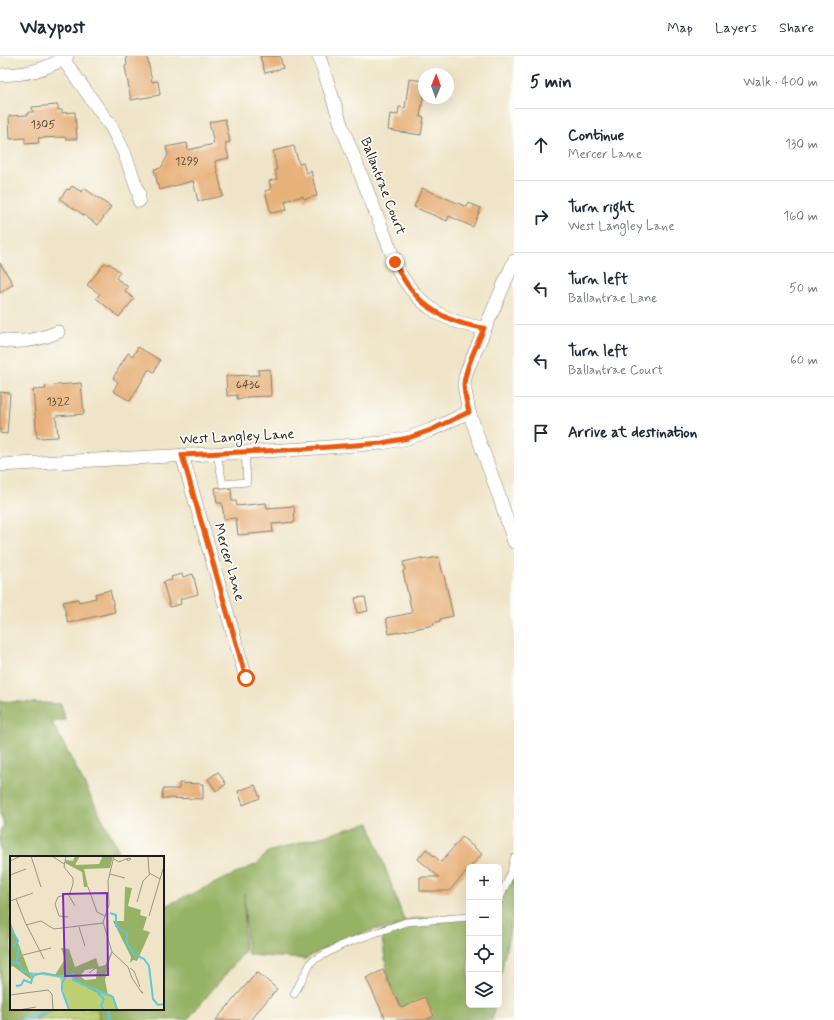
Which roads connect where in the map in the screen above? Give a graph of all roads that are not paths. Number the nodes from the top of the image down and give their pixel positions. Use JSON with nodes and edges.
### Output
{"nodes":[{"id":1,"x":319,"y":56,"type":"edge"},
{"id":2,"x":65,"y":57,"type":"edge"},
{"id":3,"x":0,"y":74,"type":"edge"},
{"id":4,"x":139,"y":200,"type":"dead end"},
{"id":5,"x":514,"y":261,"type":"edge"},
{"id":6,"x":484,"y":328,"type":"junction"},
{"id":7,"x":58,"y":332,"type":"dead end"},
{"id":8,"x":0,"y":340,"type":"edge"},
{"id":9,"x":469,"y":412,"type":"junction"},
{"id":10,"x":245,"y":452,"type":"junction"},
{"id":11,"x":217,"y":454,"type":"junction"},
{"id":12,"x":182,"y":455,"type":"junction"},
{"id":13,"x":0,"y":465,"type":"edge"},
{"id":14,"x":514,"y":542,"type":"edge"},
{"id":15,"x":246,"y":678,"type":"dead end"},
{"id":16,"x":514,"y":858,"type":"edge"},
{"id":17,"x":499,"y":900,"type":"edge"},
{"id":18,"x":466,"y":917,"type":"edge"},
{"id":19,"x":294,"y":994,"type":"dead end"}],
"edges":[{"from":1,"to":6,"type":"street","name":"Ballantrae Court"},
{"from":2,"to":3,"type":"street"},
{"from":2,"to":4,"type":"street"},
{"from":5,"to":6,"type":"street"},
{"from":6,"to":9,"type":"street"},
{"from":7,"to":8,"type":"street"},
{"from":9,"to":10,"type":"street","name":"West Langley Lane"},
{"from":9,"to":14,"type":"street"},
{"from":10,"to":11,"type":"street","name":"West Langley Lane"},
{"from":10,"to":11,"type":"lane"},
{"from":11,"to":12,"type":"street","name":"West Langley Lane"},
{"from":12,"to":13,"type":"street","name":"West Langley Lane"},
{"from":12,"to":15,"type":"street","name":"Mercer Lane"},
{"from":16,"to":17,"type":"lane"},
{"from":18,"to":19,"type":"lane"}]}
